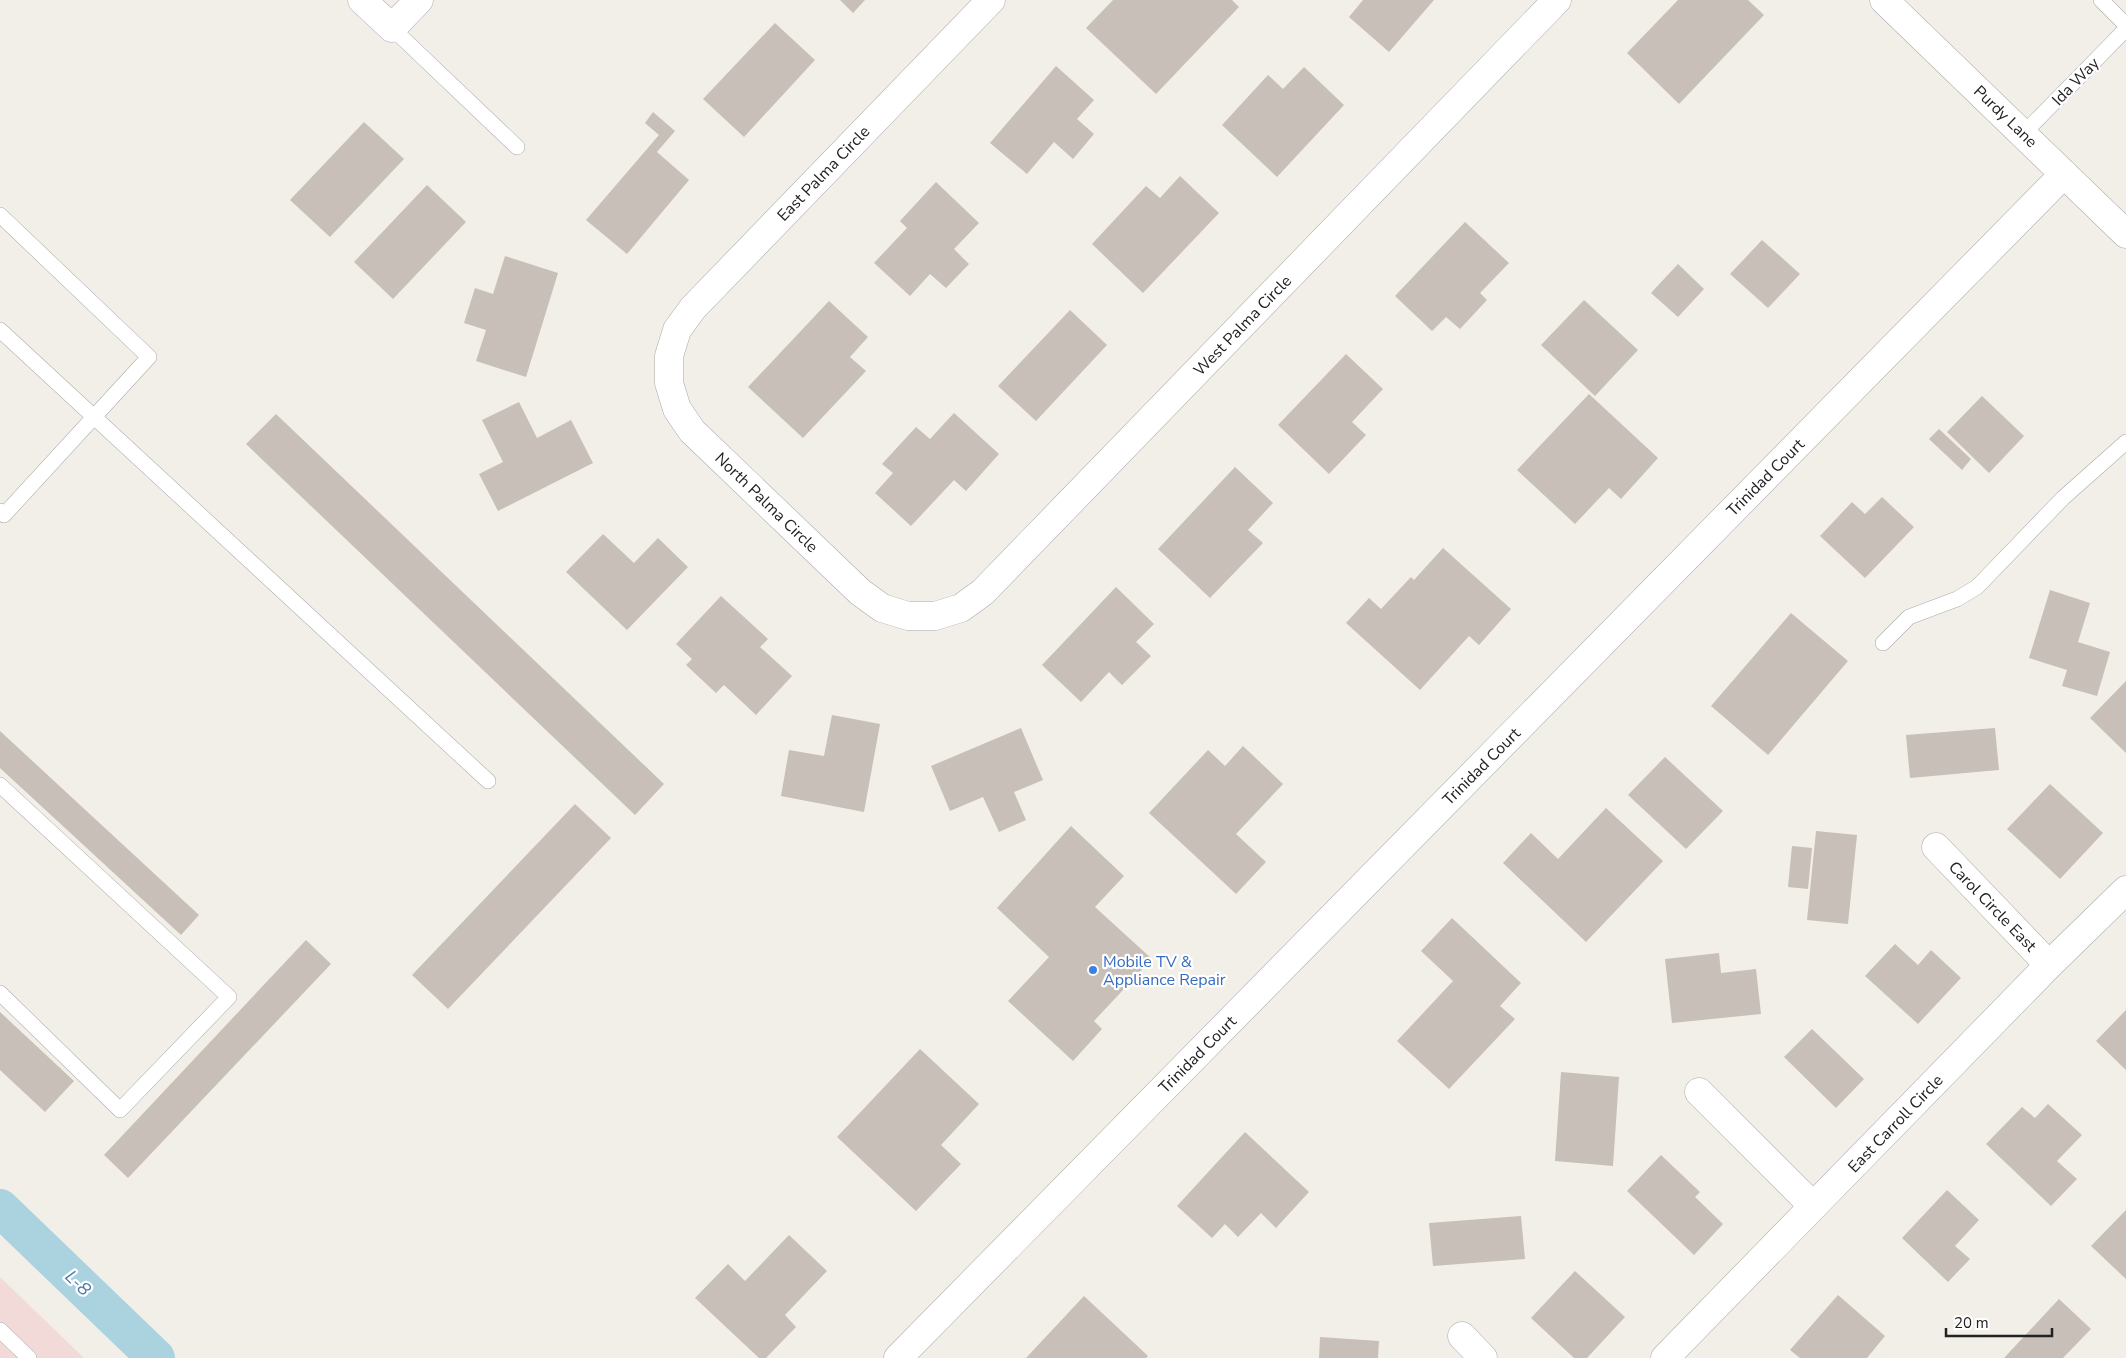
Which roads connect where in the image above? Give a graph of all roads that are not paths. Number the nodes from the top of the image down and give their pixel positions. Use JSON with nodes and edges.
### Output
{"nodes":[{"id":1,"x":362,"y":0,"type":"edge"},
{"id":2,"x":419,"y":0,"type":"edge"},
{"id":3,"x":991,"y":0,"type":"edge"},
{"id":4,"x":1557,"y":0,"type":"edge"},
{"id":5,"x":1884,"y":0,"type":"edge"},
{"id":6,"x":2101,"y":0,"type":"edge"},
{"id":7,"x":2126,"y":25,"type":"edge"},
{"id":8,"x":392,"y":28,"type":"junction"},
{"id":9,"x":2126,"y":29,"type":"edge"},
{"id":10,"x":2024,"y":133,"type":"junction"},
{"id":11,"x":516,"y":146,"type":"dead end"},
{"id":12,"x":2064,"y":174,"type":"junction"},
{"id":13,"x":0,"y":215,"type":"edge"},
{"id":14,"x":2126,"y":234,"type":"edge"},
{"id":15,"x":0,"y":330,"type":"edge"},
{"id":16,"x":669,"y":356,"type":"joint"},
{"id":17,"x":93,"y":417,"type":"junction"},
{"id":18,"x":2126,"y":442,"type":"edge"},
{"id":19,"x":0,"y":511,"type":"edge"},
{"id":20,"x":908,"y":616,"type":"joint"},
{"id":21,"x":1883,"y":643,"type":"dead end"},
{"id":22,"x":488,"y":781,"type":"dead end"},
{"id":23,"x":0,"y":785,"type":"edge"},
{"id":24,"x":1936,"y":848,"type":"dead end"},
{"id":25,"x":2126,"y":890,"type":"edge"},
{"id":26,"x":2049,"y":965,"type":"junction"},
{"id":27,"x":0,"y":993,"type":"edge"},
{"id":28,"x":1699,"y":1092,"type":"dead end"},
{"id":29,"x":1813,"y":1206,"type":"junction"},
{"id":30,"x":0,"y":1330,"type":"edge"},
{"id":31,"x":1462,"y":1336,"type":"dead end"},
{"id":32,"x":29,"y":1358,"type":"edge"},
{"id":33,"x":898,"y":1358,"type":"edge"},
{"id":34,"x":1483,"y":1358,"type":"edge"},
{"id":35,"x":1665,"y":1358,"type":"edge"}],
"edges":[{"from":1,"to":8,"type":"street"},
{"from":2,"to":8,"type":"street"},
{"from":3,"to":16,"type":"street","name":"East Palma Circle"},
{"from":4,"to":20,"type":"street","name":"West Palma Circle"},
{"from":5,"to":10,"type":"street","name":"Purdy Lane"},
{"from":6,"to":7,"type":"lane"},
{"from":8,"to":11,"type":"lane"},
{"from":9,"to":10,"type":"lane","name":"Ida Way"},
{"from":10,"to":12,"type":"street","name":"Purdy Lane"},
{"from":12,"to":14,"type":"street","name":"Purdy Lane"},
{"from":12,"to":33,"type":"street","name":"Trinidad Court"},
{"from":13,"to":17,"type":"lane"},
{"from":15,"to":17,"type":"lane"},
{"from":16,"to":20,"type":"street","name":"North Palma Circle"},
{"from":17,"to":19,"type":"lane"},
{"from":17,"to":22,"type":"lane"},
{"from":18,"to":21,"type":"lane"},
{"from":23,"to":27,"type":"lane"},
{"from":24,"to":26,"type":"street","name":"Carol Circle East"},
{"from":25,"to":26,"type":"street","name":"East Carroll Circle"},
{"from":26,"to":29,"type":"street","name":"East Carroll Circle"},
{"from":28,"to":29,"type":"street"},
{"from":29,"to":35,"type":"street","name":"East Carroll Circle"},
{"from":30,"to":32,"type":"lane"},
{"from":31,"to":34,"type":"street"}]}
